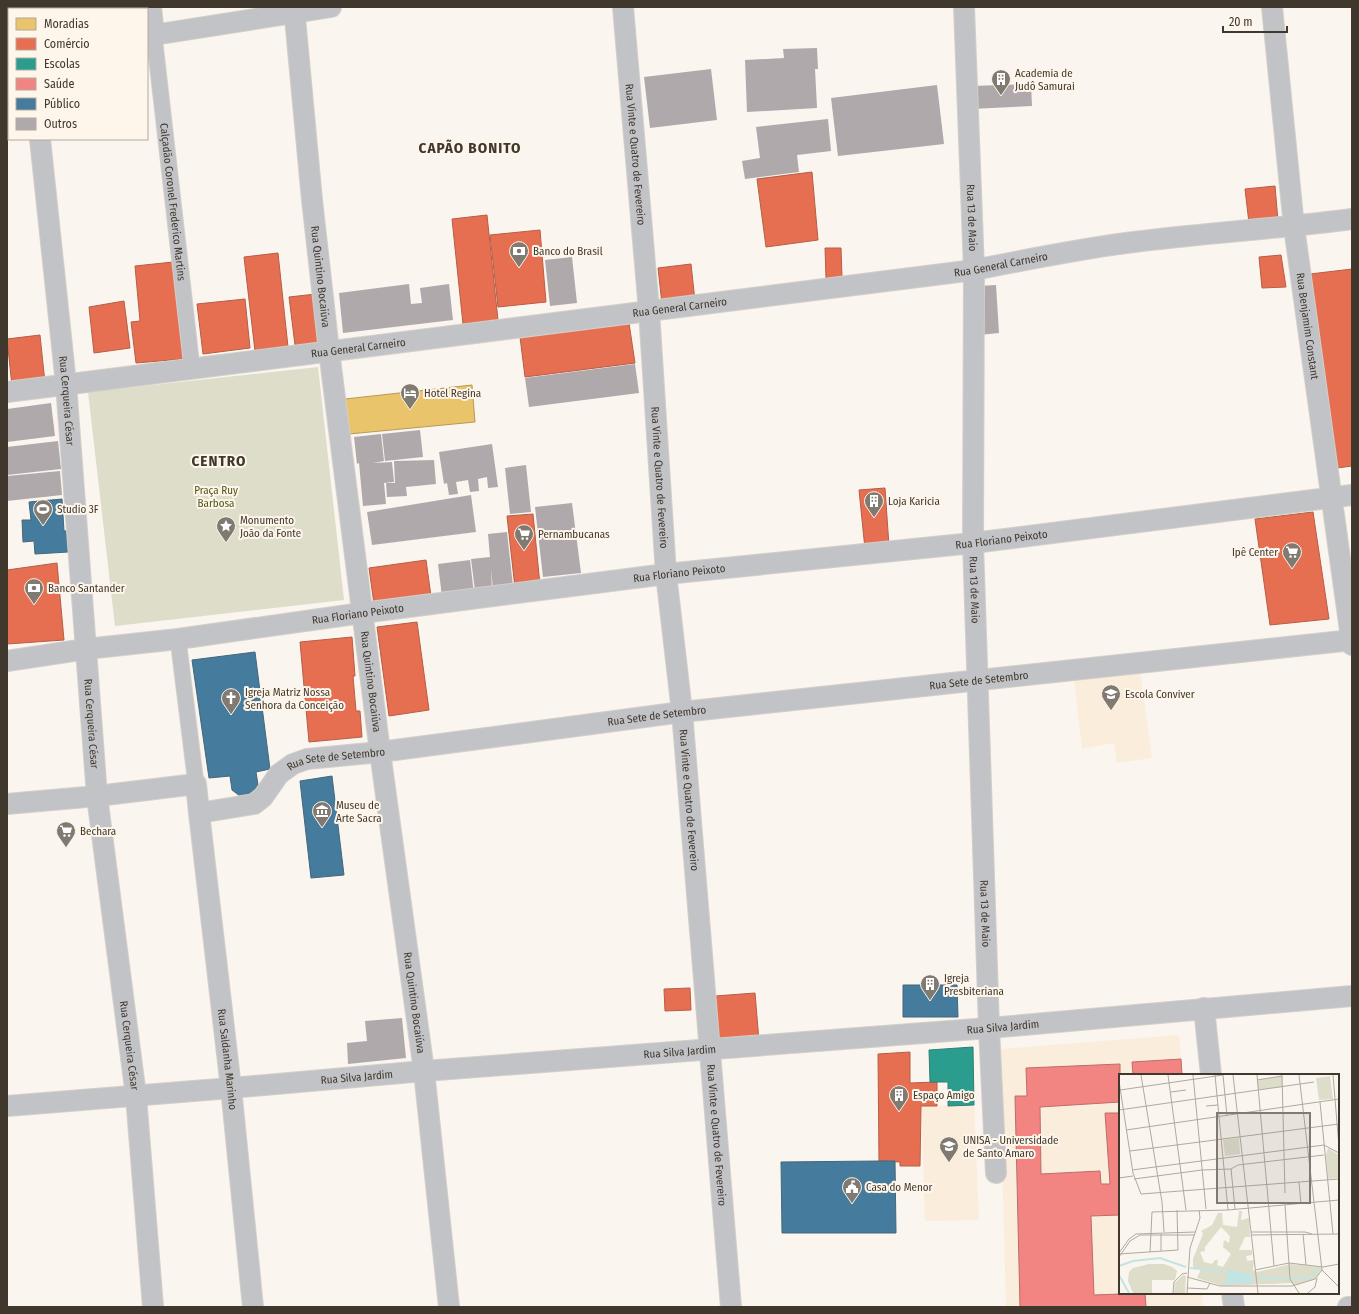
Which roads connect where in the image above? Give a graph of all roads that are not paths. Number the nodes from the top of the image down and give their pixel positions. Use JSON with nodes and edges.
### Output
{"nodes":[{"id":1,"x":151,"y":7,"type":"edge"},
{"id":2,"x":331,"y":7,"type":"edge"},
{"id":3,"x":623,"y":7,"type":"edge"},
{"id":4,"x":964,"y":7,"type":"edge"},
{"id":5,"x":1272,"y":7,"type":"edge"},
{"id":6,"x":294,"y":10,"type":"edge"},
{"id":7,"x":151,"y":36,"type":"edge"},
{"id":8,"x":40,"y":140,"type":"edge"},
{"id":9,"x":1352,"y":219,"type":"edge"},
{"id":10,"x":1294,"y":227,"type":"junction"},
{"id":11,"x":974,"y":270,"type":"junction"},
{"id":12,"x":649,"y":311,"type":"junction"},
{"id":13,"x":328,"y":351,"type":"junction"},
{"id":14,"x":192,"y":368,"type":"junction"},
{"id":15,"x":66,"y":384,"type":"junction"},
{"id":16,"x":7,"y":392,"type":"edge"},
{"id":17,"x":1352,"y":495,"type":"edge"},
{"id":18,"x":1331,"y":497,"type":"junction"},
{"id":19,"x":973,"y":543,"type":"junction"},
{"id":20,"x":666,"y":574,"type":"junction"},
{"id":21,"x":362,"y":613,"type":"junction"},
{"id":22,"x":178,"y":639,"type":"junction"},
{"id":23,"x":1352,"y":641,"type":"edge"},
{"id":24,"x":86,"y":649,"type":"junction"},
{"id":25,"x":7,"y":661,"type":"edge"},
{"id":26,"x":978,"y":680,"type":"junction"},
{"id":27,"x":682,"y":712,"type":"junction"},
{"id":28,"x":380,"y":752,"type":"junction"},
{"id":29,"x":196,"y":784,"type":"junction"},
{"id":30,"x":97,"y":796,"type":"junction"},
{"id":31,"x":7,"y":804,"type":"edge"},
{"id":32,"x":199,"y":812,"type":"junction"},
{"id":33,"x":1352,"y":996,"type":"edge"},
{"id":34,"x":1204,"y":1008,"type":"junction"},
{"id":35,"x":989,"y":1028,"type":"junction"},
{"id":36,"x":709,"y":1050,"type":"junction"},
{"id":37,"x":424,"y":1071,"type":"junction"},
{"id":38,"x":1211,"y":1074,"type":"edge"},
{"id":39,"x":231,"y":1088,"type":"junction"},
{"id":40,"x":136,"y":1096,"type":"junction"},
{"id":41,"x":7,"y":1106,"type":"edge"},
{"id":42,"x":996,"y":1173,"type":"dead end"},
{"id":43,"x":1232,"y":1294,"type":"edge"},
{"id":44,"x":1352,"y":1306,"type":"edge"},
{"id":45,"x":153,"y":1307,"type":"edge"},
{"id":46,"x":253,"y":1307,"type":"edge"},
{"id":47,"x":449,"y":1307,"type":"edge"},
{"id":48,"x":731,"y":1307,"type":"edge"},
{"id":49,"x":1234,"y":1307,"type":"edge"},
{"id":50,"x":1348,"y":1307,"type":"edge"}],
"edges":[{"from":1,"to":7,"type":"street"},
{"from":2,"to":6,"type":"street"},
{"from":3,"to":12,"type":"street","name":"Rua Vinte e Quatro de Fevereiro"},
{"from":4,"to":11,"type":"street","name":"Rua 13 de Maio"},
{"from":5,"to":10,"type":"street","name":"Rua Benjamim Constant"},
{"from":6,"to":7,"type":"street"},
{"from":6,"to":13,"type":"street","name":"Rua Quintino Bocaiúva"},
{"from":7,"to":14,"type":"street","name":"Calçadão Coronel Frederico Martins"},
{"from":8,"to":15,"type":"street","name":"Rua Cerqueira César"},
{"from":9,"to":10,"type":"street","name":"Rua General Carneiro"},
{"from":10,"to":11,"type":"street","name":"Rua General Carneiro"},
{"from":10,"to":18,"type":"street","name":"Rua Benjamim Constant"},
{"from":11,"to":12,"type":"street","name":"Rua General Carneiro"},
{"from":11,"to":19,"type":"street","name":"Rua 13 de Maio"},
{"from":12,"to":13,"type":"street","name":"Rua General Carneiro"},
{"from":12,"to":20,"type":"street","name":"Rua Vinte e Quatro de Fevereiro"},
{"from":13,"to":14,"type":"street","name":"Rua General Carneiro"},
{"from":13,"to":21,"type":"street","name":"Rua Quintino Bocaiúva"},
{"from":14,"to":15,"type":"street","name":"Rua General Carneiro"},
{"from":15,"to":16,"type":"street","name":"Rua General Carneiro"},
{"from":15,"to":24,"type":"street","name":"Rua Cerqueira César"},
{"from":17,"to":18,"type":"street","name":"Rua Floriano Peixoto"},
{"from":18,"to":19,"type":"street","name":"Rua Floriano Peixoto"},
{"from":18,"to":23,"type":"street","name":"Rua Benjamim Constant"},
{"from":19,"to":20,"type":"street","name":"Rua Floriano Peixoto"},
{"from":19,"to":26,"type":"street","name":"Rua 13 de Maio"},
{"from":20,"to":21,"type":"street","name":"Rua Floriano Peixoto"},
{"from":20,"to":27,"type":"street","name":"Rua Vinte e Quatro de Fevereiro"},
{"from":21,"to":22,"type":"street","name":"Rua Floriano Peixoto"},
{"from":21,"to":28,"type":"street","name":"Rua Quintino Bocaiúva"},
{"from":22,"to":24,"type":"street","name":"Rua Floriano Peixoto"},
{"from":22,"to":29,"type":"street"},
{"from":23,"to":26,"type":"street","name":"Rua Sete de Setembro"},
{"from":24,"to":25,"type":"street","name":"Rua Floriano Peixoto"},
{"from":24,"to":30,"type":"street","name":"Rua Cerqueira César"},
{"from":26,"to":27,"type":"street","name":"Rua Sete de Setembro"},
{"from":26,"to":35,"type":"street","name":"Rua 13 de Maio"},
{"from":27,"to":28,"type":"street","name":"Rua Sete de Setembro"},
{"from":27,"to":36,"type":"street","name":"Rua Vinte e Quatro de Fevereiro"},
{"from":28,"to":32,"type":"street","name":"Rua Sete de Setembro"},
{"from":28,"to":37,"type":"street","name":"Rua Quintino Bocaiúva"},
{"from":29,"to":30,"type":"street"},
{"from":29,"to":32,"type":"street"},
{"from":30,"to":31,"type":"street"},
{"from":30,"to":40,"type":"street","name":"Rua Cerqueira César"},
{"from":32,"to":39,"type":"street","name":"Rua Saldanha Marinho"},
{"from":33,"to":34,"type":"street","name":"Rua Silva Jardim"},
{"from":34,"to":35,"type":"street","name":"Rua Silva Jardim"},
{"from":34,"to":38,"type":"street"},
{"from":35,"to":36,"type":"street","name":"Rua Silva Jardim"},
{"from":35,"to":42,"type":"street","name":"Rua 13 de Maio"},
{"from":36,"to":37,"type":"street","name":"Rua Silva Jardim"},
{"from":36,"to":48,"type":"street","name":"Rua Vinte e Quatro de Fevereiro"},
{"from":37,"to":39,"type":"street","name":"Rua Silva Jardim"},
{"from":37,"to":47,"type":"street","name":"Rua Quintino Bocaiúva"},
{"from":39,"to":40,"type":"street","name":"Rua Silva Jardim"},
{"from":39,"to":46,"type":"street","name":"Rua Saldanha Marinho"},
{"from":40,"to":41,"type":"street","name":"Rua Silva Jardim"},
{"from":40,"to":45,"type":"street","name":"Rua Cerqueira César"},
{"from":43,"to":49,"type":"street"},
{"from":44,"to":50,"type":"street"}]}
